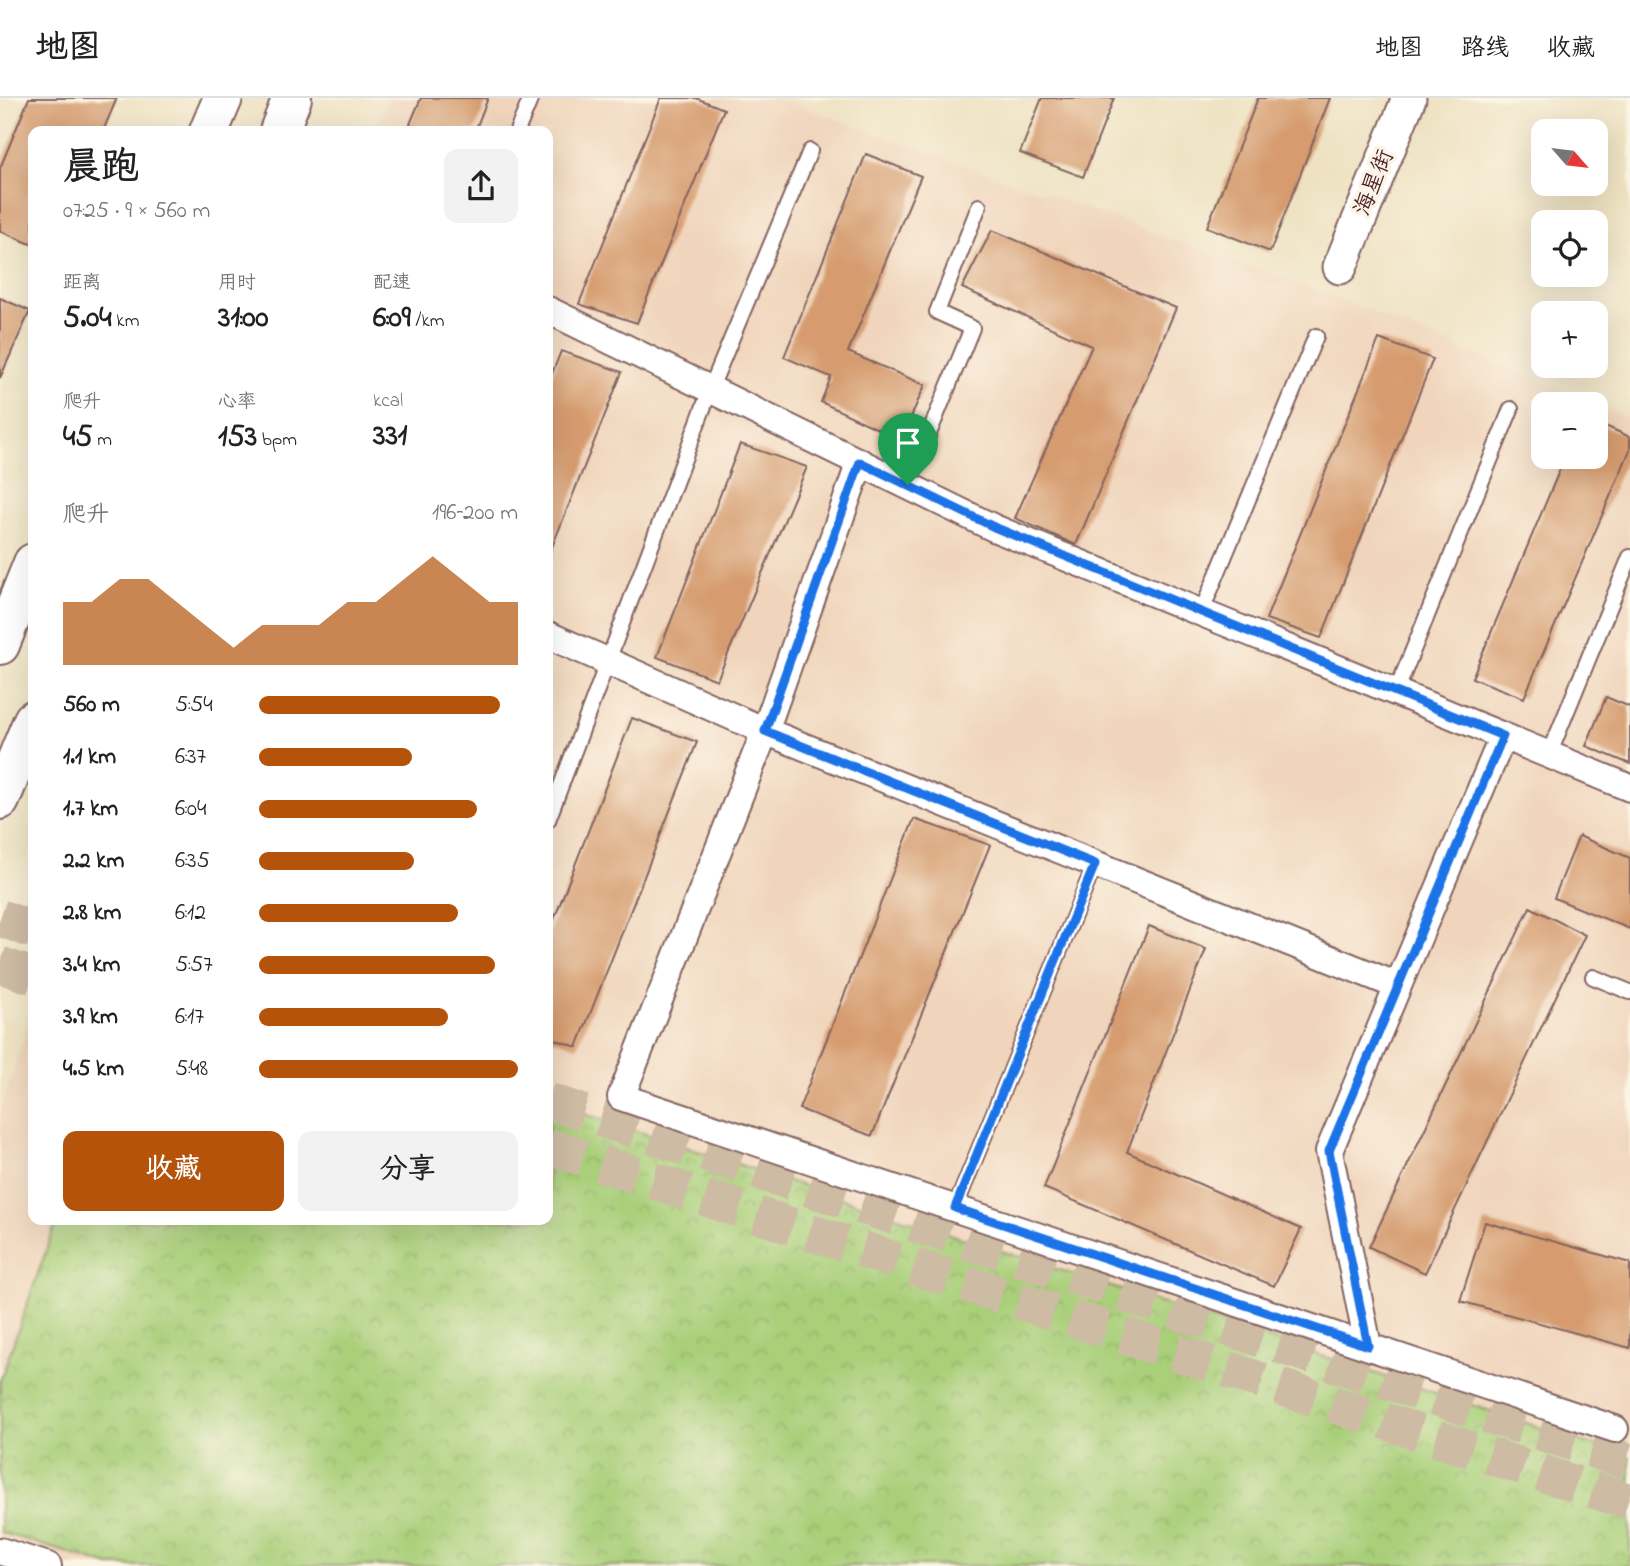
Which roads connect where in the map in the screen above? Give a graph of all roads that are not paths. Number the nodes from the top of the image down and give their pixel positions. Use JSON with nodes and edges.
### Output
{"nodes":[{"id":1,"x":223,"y":98,"type":"edge"},
{"id":2,"x":292,"y":98,"type":"edge"},
{"id":3,"x":531,"y":98,"type":"edge"},
{"id":4,"x":1409,"y":98,"type":"edge"},
{"id":5,"x":211,"y":126,"type":"edge"},
{"id":6,"x":281,"y":126,"type":"edge"},
{"id":7,"x":519,"y":126,"type":"edge"},
{"id":8,"x":810,"y":151,"type":"dead end"},
{"id":9,"x":979,"y":206,"type":"dead end"},
{"id":10,"x":1340,"y":267,"type":"dead end"},
{"id":11,"x":553,"y":312,"type":"edge"},
{"id":12,"x":1316,"y":336,"type":"dead end"},
{"id":13,"x":710,"y":390,"type":"junction"},
{"id":14,"x":1511,"y":410,"type":"dead end"},
{"id":15,"x":860,"y":462,"type":"junction"},
{"id":16,"x":908,"y":485,"type":"junction"},
{"id":17,"x":1630,"y":557,"type":"edge"},
{"id":18,"x":28,"y":575,"type":"edge"},
{"id":19,"x":1201,"y":613,"type":"junction"},
{"id":20,"x":553,"y":637,"type":"edge"},
{"id":21,"x":0,"y":645,"type":"edge"},
{"id":22,"x":609,"y":662,"type":"junction"},
{"id":23,"x":1396,"y":692,"type":"junction"},
{"id":24,"x":765,"y":731,"type":"junction"},
{"id":25,"x":28,"y":732,"type":"edge"},
{"id":26,"x":1503,"y":736,"type":"junction"},
{"id":27,"x":1549,"y":755,"type":"junction"},
{"id":28,"x":1630,"y":788,"type":"edge"},
{"id":29,"x":0,"y":800,"type":"edge"},
{"id":30,"x":553,"y":807,"type":"edge"},
{"id":31,"x":1095,"y":864,"type":"junction"},
{"id":32,"x":1593,"y":977,"type":"dead end"},
{"id":33,"x":1398,"y":986,"type":"junction"},
{"id":34,"x":1630,"y":992,"type":"edge"},
{"id":35,"x":955,"y":1208,"type":"junction"},
{"id":36,"x":1368,"y":1346,"type":"junction"},
{"id":37,"x":1615,"y":1429,"type":"dead end"},
{"id":38,"x":0,"y":1551,"type":"edge"},
{"id":39,"x":48,"y":1566,"type":"edge"}],
"edges":[{"from":1,"to":5,"type":"main road"},
{"from":2,"to":6,"type":"main road"},
{"from":3,"to":7,"type":"lane"},
{"from":4,"to":10,"type":"street","name":"海星街"},
{"from":8,"to":13,"type":"lane"},
{"from":9,"to":16,"type":"lane"},
{"from":11,"to":13,"type":"street"},
{"from":12,"to":19,"type":"lane"},
{"from":13,"to":15,"type":"street"},
{"from":13,"to":22,"type":"lane"},
{"from":14,"to":23,"type":"lane"},
{"from":15,"to":16,"type":"street"},
{"from":15,"to":24,"type":"street"},
{"from":16,"to":19,"type":"street"},
{"from":17,"to":27,"type":"lane"},
{"from":18,"to":21,"type":"main road"},
{"from":19,"to":23,"type":"street"},
{"from":20,"to":22,"type":"street"},
{"from":22,"to":24,"type":"street"},
{"from":22,"to":30,"type":"lane"},
{"from":23,"to":26,"type":"street"},
{"from":24,"to":31,"type":"street"},
{"from":24,"to":35,"type":"street"},
{"from":25,"to":29,"type":"main road"},
{"from":26,"to":27,"type":"street"},
{"from":26,"to":33,"type":"street"},
{"from":27,"to":28,"type":"street"},
{"from":31,"to":33,"type":"street"},
{"from":31,"to":35,"type":"lane"},
{"from":32,"to":34,"type":"lane"},
{"from":33,"to":36,"type":"street"},
{"from":35,"to":36,"type":"street"},
{"from":36,"to":37,"type":"street"},
{"from":38,"to":39,"type":"street"}]}
